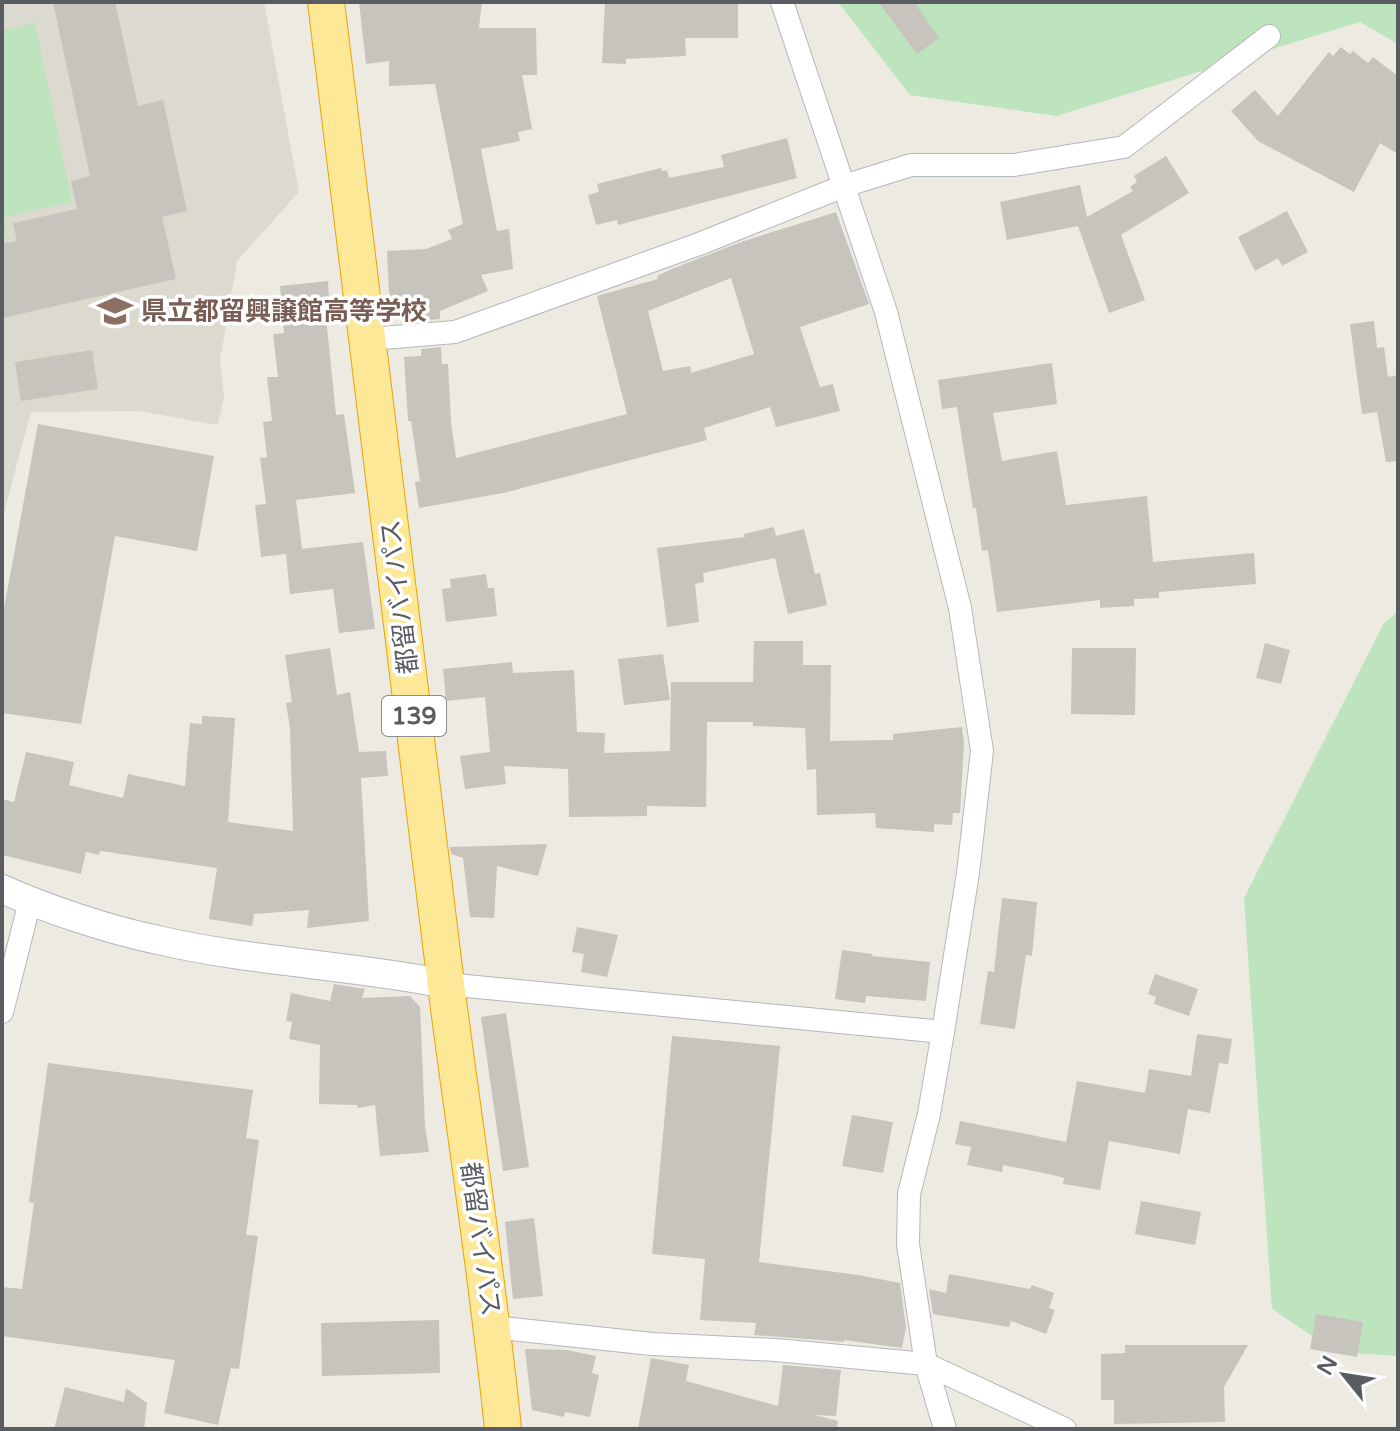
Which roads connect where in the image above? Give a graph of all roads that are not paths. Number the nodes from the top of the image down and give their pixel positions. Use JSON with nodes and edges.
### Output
{"nodes":[{"id":1,"x":326,"y":2,"type":"edge"},
{"id":2,"x":782,"y":2,"type":"edge"},
{"id":3,"x":1269,"y":36,"type":"dead end"},
{"id":4,"x":844,"y":186,"type":"junction"},
{"id":5,"x":370,"y":339,"type":"junction"},
{"id":6,"x":2,"y":889,"type":"edge"},
{"id":7,"x":30,"y":901,"type":"junction"},
{"id":8,"x":446,"y":984,"type":"junction"},
{"id":9,"x":2,"y":1012,"type":"edge"},
{"id":10,"x":943,"y":1032,"type":"junction"},
{"id":11,"x":493,"y":1327,"type":"junction"},
{"id":12,"x":926,"y":1364,"type":"junction"},
{"id":13,"x":503,"y":1429,"type":"edge"},
{"id":14,"x":945,"y":1429,"type":"edge"},
{"id":15,"x":1065,"y":1429,"type":"edge"}],
"edges":[{"from":1,"to":5,"type":"highway","name":"都留バイパス","number":"139"},
{"from":2,"to":4,"type":"street"},
{"from":3,"to":4,"type":"street"},
{"from":4,"to":5,"type":"street"},
{"from":4,"to":10,"type":"street"},
{"from":5,"to":8,"type":"highway","name":"都留バイパス","number":"139"},
{"from":6,"to":7,"type":"street"},
{"from":7,"to":8,"type":"street"},
{"from":7,"to":9,"type":"street"},
{"from":8,"to":10,"type":"street"},
{"from":8,"to":11,"type":"highway","name":"都留バイパス","number":"139"},
{"from":10,"to":12,"type":"street"},
{"from":11,"to":12,"type":"street"},
{"from":11,"to":13,"type":"highway","name":"都留バイパス","number":"139"},
{"from":12,"to":14,"type":"street"},
{"from":12,"to":15,"type":"street"}]}
